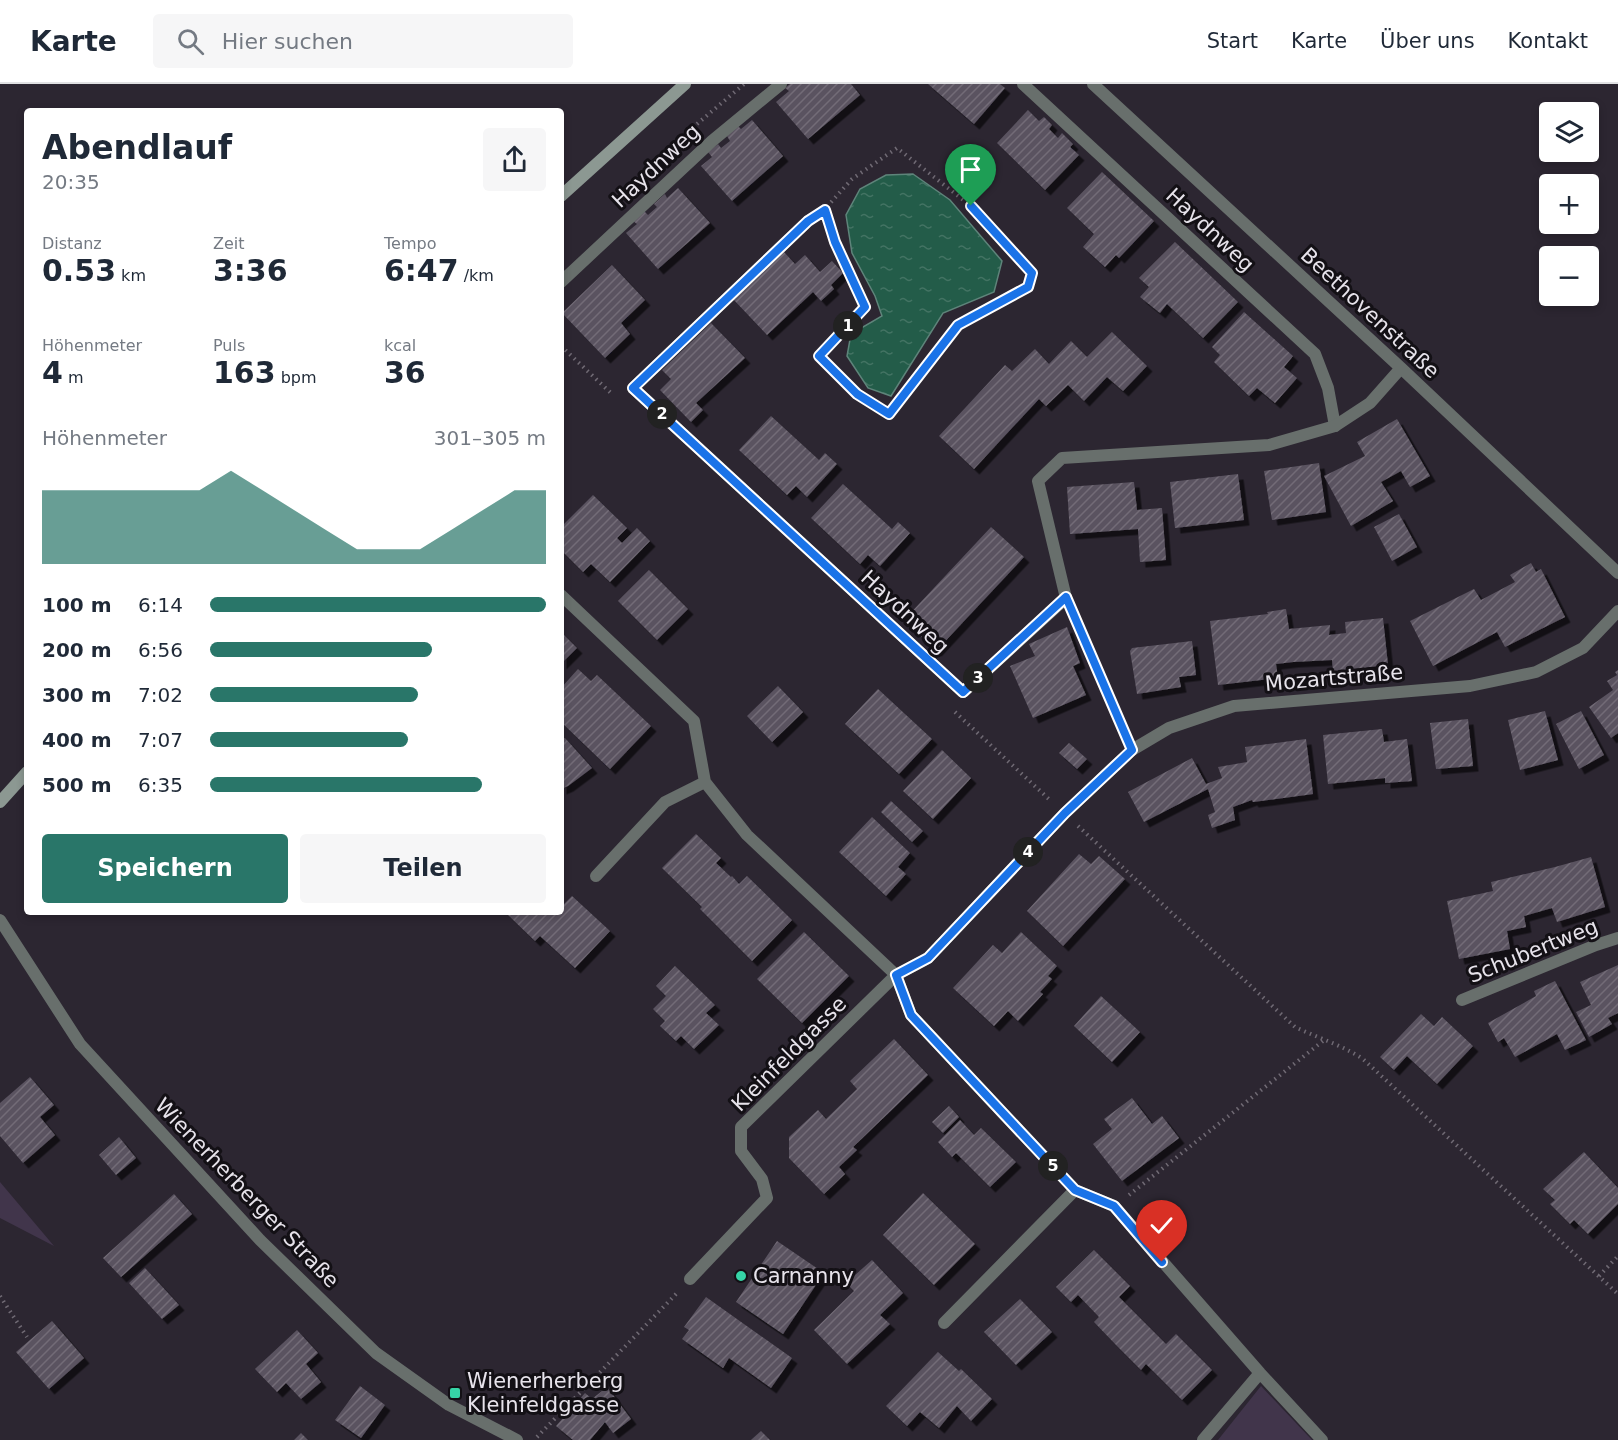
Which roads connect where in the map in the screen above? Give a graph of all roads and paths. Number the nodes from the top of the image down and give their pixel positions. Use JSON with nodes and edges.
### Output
{"nodes":[{"id":1,"x":685,"y":84,"type":"edge"},
{"id":2,"x":781,"y":84,"type":"edge"},
{"id":3,"x":1023,"y":84,"type":"edge"},
{"id":4,"x":1092,"y":84,"type":"edge"},
{"id":5,"x":564,"y":193,"type":"edge"},
{"id":6,"x":825,"y":210,"type":"junction"},
{"id":7,"x":808,"y":221,"type":"joint"},
{"id":8,"x":564,"y":279,"type":"edge"},
{"id":9,"x":1401,"y":368,"type":"junction"},
{"id":10,"x":1335,"y":426,"type":"junction"},
{"id":11,"x":1618,"y":573,"type":"edge"},
{"id":12,"x":1066,"y":597,"type":"junction"},
{"id":13,"x":564,"y":598,"type":"edge"},
{"id":14,"x":1618,"y":611,"type":"edge"},
{"id":15,"x":1132,"y":750,"type":"junction"},
{"id":16,"x":24,"y":775,"type":"edge"},
{"id":17,"x":705,"y":782,"type":"junction"},
{"id":18,"x":0,"y":802,"type":"edge"},
{"id":19,"x":1065,"y":813,"type":"joint"},
{"id":20,"x":596,"y":876,"type":"dead end"},
{"id":21,"x":0,"y":920,"type":"edge"},
{"id":22,"x":1618,"y":938,"type":"edge"},
{"id":23,"x":896,"y":975,"type":"junction"},
{"id":24,"x":1462,"y":1000,"type":"dead end"},
{"id":25,"x":1323,"y":1041,"type":"dead end"},
{"id":26,"x":1075,"y":1190,"type":"junction"},
{"id":27,"x":1114,"y":1206,"type":"junction"},
{"id":28,"x":1618,"y":1256,"type":"edge"},
{"id":29,"x":1599,"y":1276,"type":"dead end"},
{"id":30,"x":690,"y":1279,"type":"joint"},
{"id":31,"x":0,"y":1296,"type":"edge"},
{"id":32,"x":944,"y":1323,"type":"dead end"},
{"id":33,"x":27,"y":1337,"type":"dead end"},
{"id":34,"x":1260,"y":1373,"type":"junction"},
{"id":35,"x":517,"y":1440,"type":"edge"},
{"id":36,"x":534,"y":1440,"type":"edge"},
{"id":37,"x":1203,"y":1440,"type":"edge"},
{"id":38,"x":1322,"y":1440,"type":"edge"}],
"edges":[{"from":1,"to":5,"type":"main road"},
{"from":2,"to":8,"type":"street","name":"Haydnweg"},
{"from":3,"to":10,"type":"street","name":"Haydnweg"},
{"from":4,"to":9,"type":"street","name":"Beethovenstraße"},
{"from":6,"to":6,"type":"path"},
{"from":6,"to":7,"type":"path"},
{"from":7,"to":12,"type":"street","name":"Haydnweg"},
{"from":9,"to":10,"type":"street"},
{"from":9,"to":11,"type":"street","name":"Beethovenstraße"},
{"from":10,"to":12,"type":"street"},
{"from":12,"to":15,"type":"path"},
{"from":13,"to":17,"type":"street"},
{"from":14,"to":15,"type":"street","name":"Mozartstraße"},
{"from":15,"to":19,"type":"street","name":"Mozartstraße"},
{"from":16,"to":18,"type":"main road"},
{"from":17,"to":20,"type":"street"},
{"from":17,"to":23,"type":"street"},
{"from":19,"to":23,"type":"street","name":"Kleinfeldgasse"},
{"from":21,"to":35,"type":"street","name":"Wienerherberger Straße"},
{"from":22,"to":24,"type":"street","name":"Schubertweg"},
{"from":23,"to":26,"type":"street"},
{"from":23,"to":30,"type":"street","name":"Kleinfeldgasse"},
{"from":25,"to":27,"type":"path"},
{"from":26,"to":27,"type":"street"},
{"from":26,"to":32,"type":"street"},
{"from":27,"to":34,"type":"street"},
{"from":28,"to":29,"type":"path"},
{"from":30,"to":36,"type":"path"},
{"from":31,"to":33,"type":"path"},
{"from":34,"to":37,"type":"street"},
{"from":34,"to":38,"type":"street"}]}
